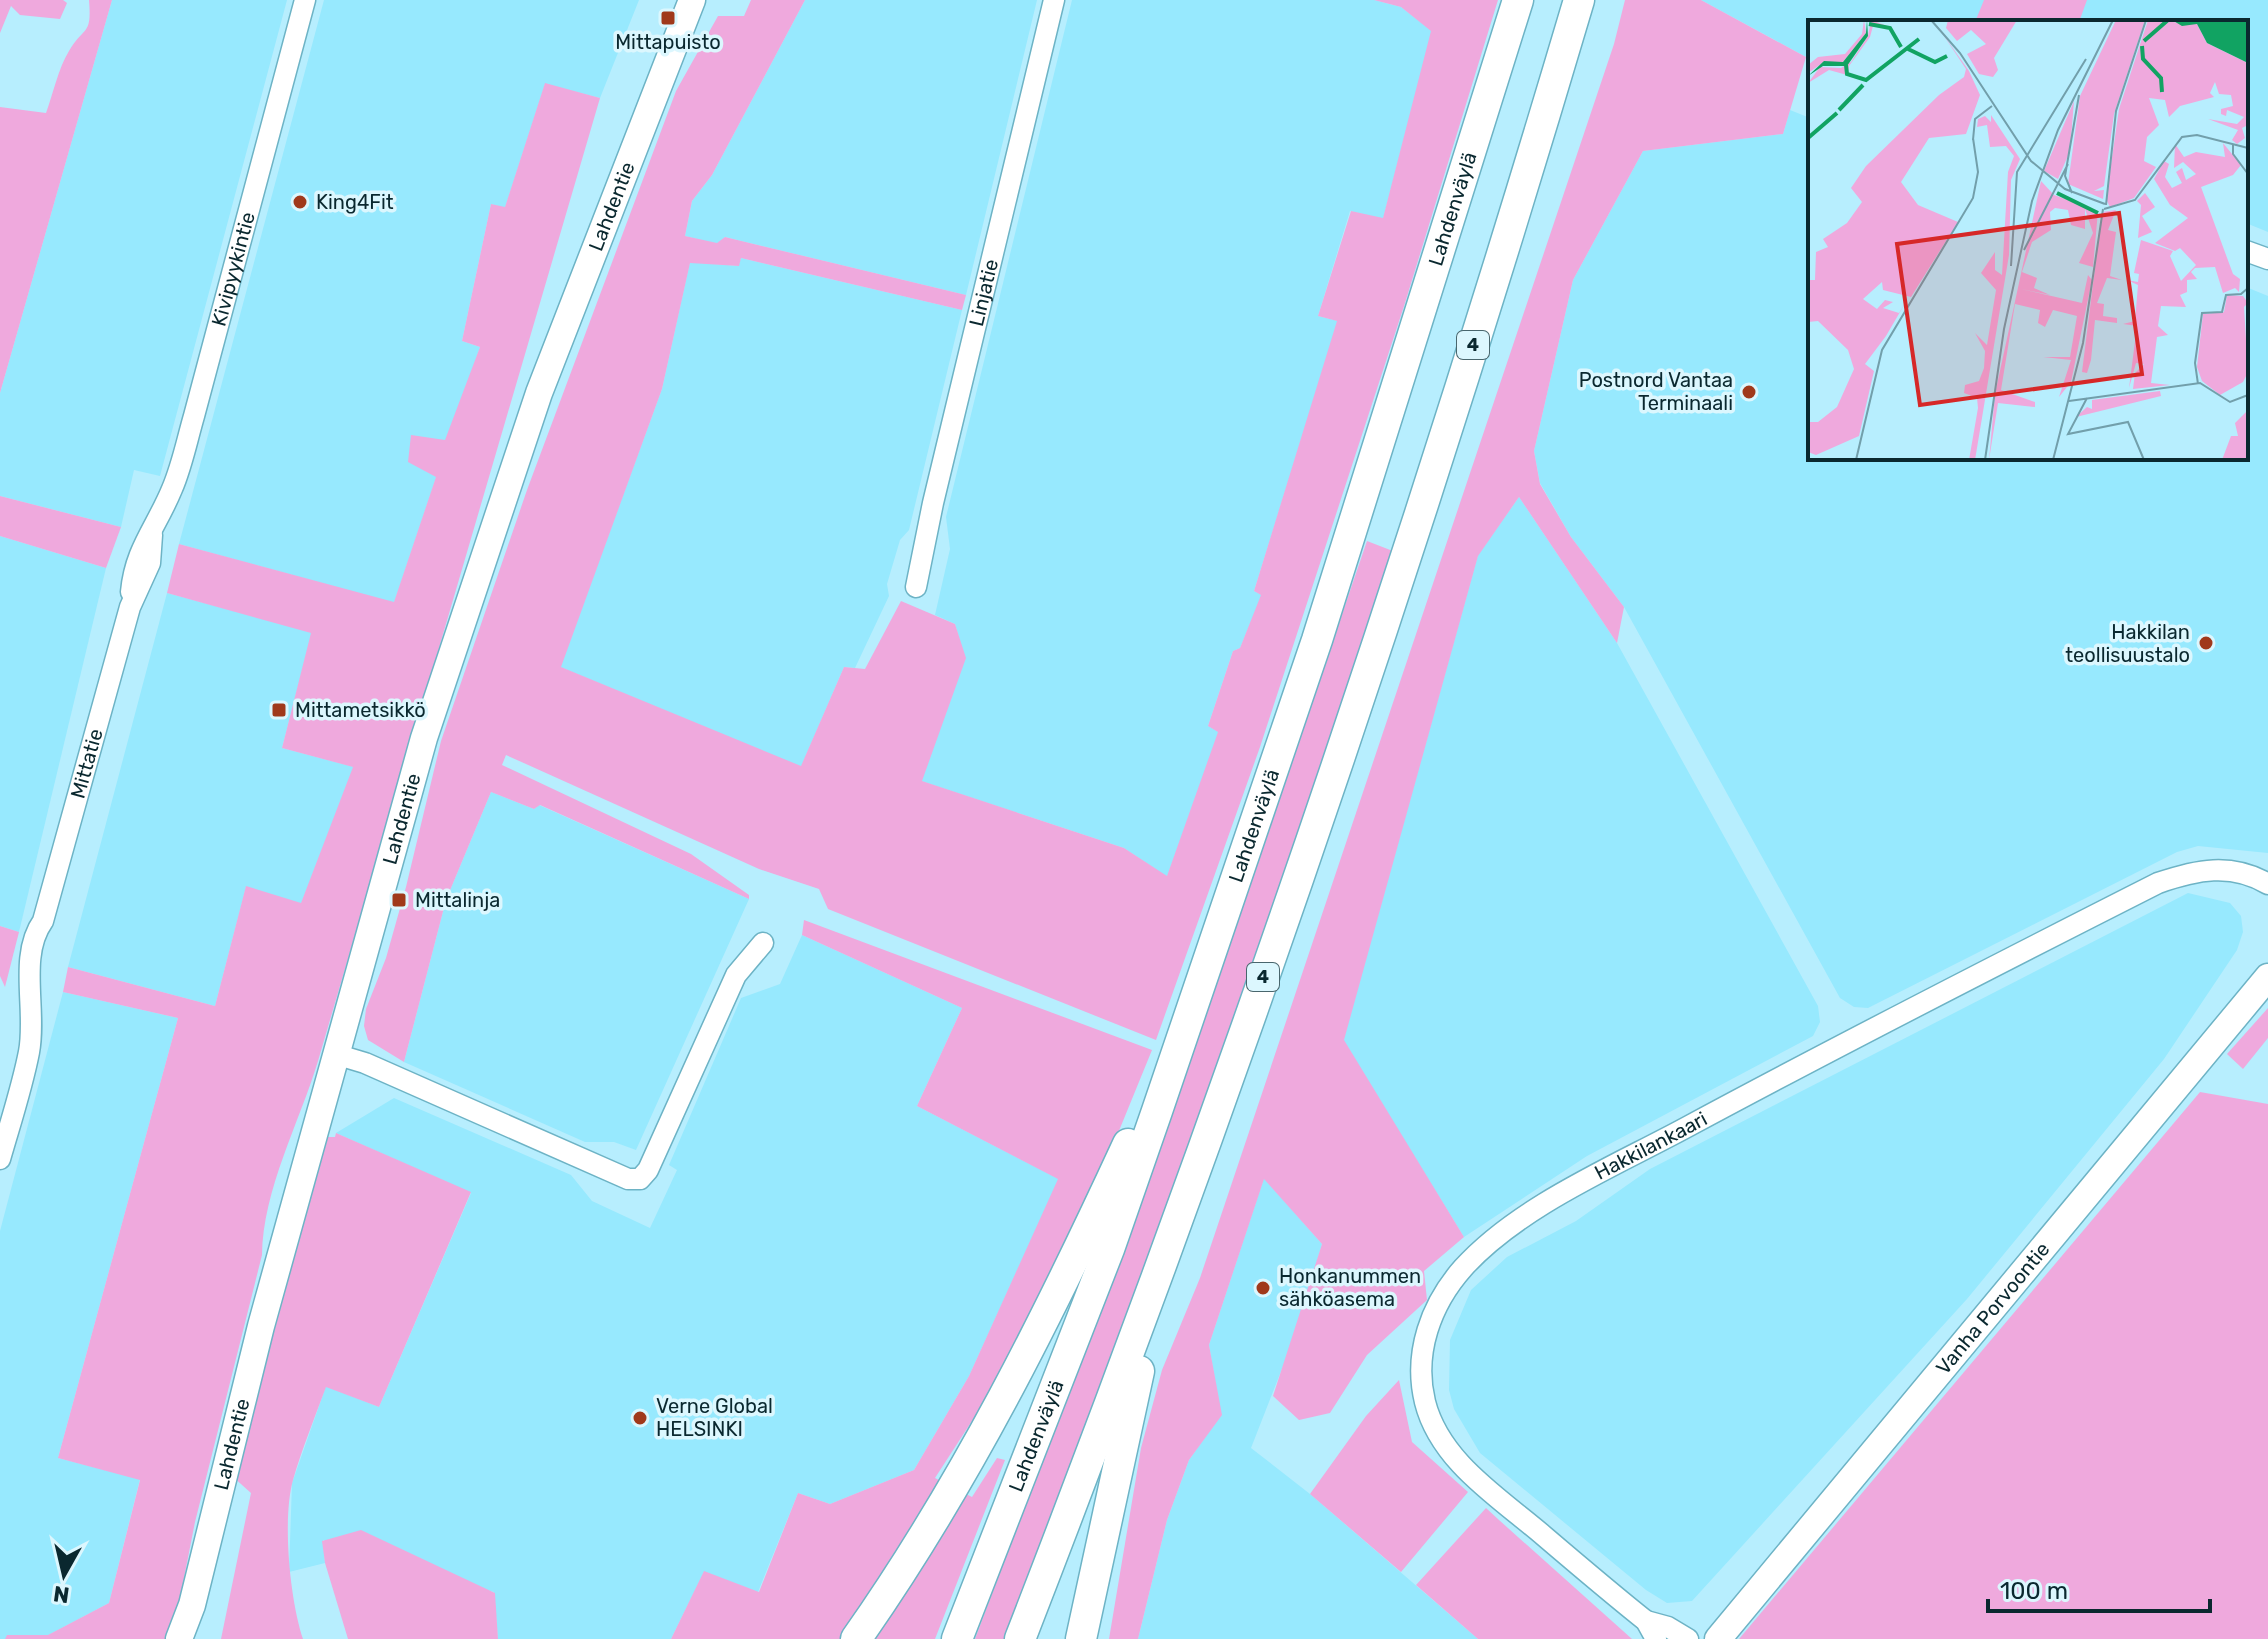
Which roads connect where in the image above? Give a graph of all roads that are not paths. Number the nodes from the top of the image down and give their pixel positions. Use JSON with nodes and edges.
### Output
{"nodes":[{"id":1,"x":305,"y":0,"type":"edge"},
{"id":2,"x":692,"y":0,"type":"edge"},
{"id":3,"x":703,"y":0,"type":"edge"},
{"id":4,"x":1054,"y":0,"type":"edge"},
{"id":5,"x":1518,"y":0,"type":"edge"},
{"id":6,"x":1579,"y":0,"type":"edge"},
{"id":7,"x":657,"y":96,"type":"junction"},
{"id":8,"x":2248,"y":252,"type":"edge"},
{"id":9,"x":2268,"y":259,"type":"edge"},
{"id":10,"x":142,"y":561,"type":"joint"},
{"id":11,"x":916,"y":587,"type":"dead end"},
{"id":12,"x":2268,"y":884,"type":"edge"},
{"id":13,"x":763,"y":943,"type":"dead end"},
{"id":14,"x":2268,"y":977,"type":"edge"},
{"id":15,"x":1193,"y":1004,"type":"junction"},
{"id":16,"x":335,"y":1054,"type":"junction"},
{"id":17,"x":0,"y":1159,"type":"edge"},
{"id":18,"x":1161,"y":1266,"type":"junction"},
{"id":19,"x":192,"y":1605,"type":"junction"},
{"id":20,"x":1651,"y":1630,"type":"edge"},
{"id":21,"x":179,"y":1639,"type":"edge"},
{"id":22,"x":193,"y":1639,"type":"edge"},
{"id":23,"x":856,"y":1639,"type":"edge"},
{"id":24,"x":957,"y":1639,"type":"edge"},
{"id":25,"x":1020,"y":1639,"type":"edge"},
{"id":26,"x":1081,"y":1639,"type":"edge"},
{"id":27,"x":1688,"y":1639,"type":"edge"},
{"id":28,"x":1718,"y":1639,"type":"edge"}],
"edges":[{"from":1,"to":10,"type":"street","name":"Kivipyykintie"},
{"from":2,"to":7,"type":"main road","name":"Lahdentie"},
{"from":3,"to":7,"type":"main road","name":"Lahdentie"},
{"from":4,"to":11,"type":"street","name":"Linjatie"},
{"from":5,"to":15,"type":"highway","name":"Lahdenväylä"},
{"from":6,"to":18,"type":"highway","number":"4"},
{"from":7,"to":16,"type":"main road","name":"Lahdentie"},
{"from":8,"to":9,"type":"street"},
{"from":10,"to":17,"type":"street","name":"Mittatie"},
{"from":12,"to":20,"type":"street","name":"Hakkilankaari"},
{"from":13,"to":16,"type":"street"},
{"from":14,"to":28,"type":"main road","name":"Vanha Porvoontie"},
{"from":15,"to":23,"type":"highway"},
{"from":15,"to":24,"type":"highway","name":"Lahdenväylä"},
{"from":16,"to":19,"type":"main road","name":"Lahdentie"},
{"from":18,"to":25,"type":"highway","number":"4"},
{"from":18,"to":26,"type":"highway"},
{"from":19,"to":21,"type":"main road","name":"Lahdentie"},
{"from":19,"to":22,"type":"main road","name":"Lahdentie"},
{"from":20,"to":27,"type":"street","name":"Hakkilankaari"}]}
